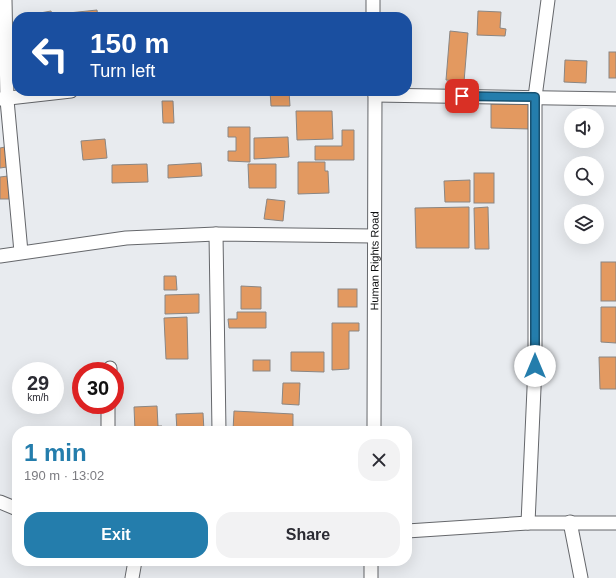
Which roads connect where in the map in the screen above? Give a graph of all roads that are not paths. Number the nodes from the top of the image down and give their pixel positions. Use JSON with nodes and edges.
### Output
{"nodes":[{"id":1,"x":5,"y":0,"type":"edge"},
{"id":2,"x":373,"y":0,"type":"edge"},
{"id":3,"x":548,"y":0,"type":"edge"},
{"id":4,"x":373,"y":12,"type":"edge"},
{"id":5,"x":412,"y":94,"type":"edge"},
{"id":6,"x":33,"y":96,"type":"edge"},
{"id":7,"x":375,"y":96,"type":"edge"},
{"id":8,"x":535,"y":97,"type":"junction"},
{"id":9,"x":616,"y":99,"type":"edge"},
{"id":10,"x":3,"y":100,"type":"edge"},
{"id":11,"x":216,"y":234,"type":"junction"},
{"id":12,"x":373,"y":236,"type":"junction"},
{"id":13,"x":21,"y":252,"type":"junction"},
{"id":14,"x":0,"y":256,"type":"edge"},
{"id":15,"x":108,"y":414,"type":"edge"},
{"id":16,"x":108,"y":426,"type":"edge"},
{"id":17,"x":219,"y":426,"type":"edge"},
{"id":18,"x":374,"y":426,"type":"edge"},
{"id":19,"x":0,"y":502,"type":"edge"},
{"id":20,"x":12,"y":507,"type":"edge"},
{"id":21,"x":570,"y":522,"type":"junction"},
{"id":22,"x":528,"y":523,"type":"junction"},
{"id":23,"x":616,"y":523,"type":"edge"},
{"id":24,"x":412,"y":531,"type":"edge"},
{"id":25,"x":134,"y":566,"type":"edge"},
{"id":26,"x":371,"y":566,"type":"edge"},
{"id":27,"x":132,"y":578,"type":"edge"},
{"id":28,"x":370,"y":578,"type":"edge"},
{"id":29,"x":580,"y":578,"type":"edge"}],
"edges":[{"from":1,"to":10,"type":"street"},
{"from":2,"to":4,"type":"street"},
{"from":3,"to":8,"type":"street"},
{"from":5,"to":8,"type":"street"},
{"from":6,"to":10,"type":"street"},
{"from":7,"to":12,"type":"street","name":"Human Rights Road"},
{"from":8,"to":9,"type":"street"},
{"from":8,"to":22,"type":"street"},
{"from":10,"to":13,"type":"street"},
{"from":11,"to":12,"type":"street"},
{"from":11,"to":13,"type":"street"},
{"from":11,"to":17,"type":"street"},
{"from":12,"to":18,"type":"street","name":"Human Rights Road"},
{"from":13,"to":14,"type":"street"},
{"from":15,"to":16,"type":"street"},
{"from":19,"to":20,"type":"street"},
{"from":21,"to":22,"type":"street"},
{"from":21,"to":23,"type":"street"},
{"from":21,"to":29,"type":"street"},
{"from":22,"to":24,"type":"street"},
{"from":25,"to":27,"type":"street"},
{"from":26,"to":28,"type":"street"}]}
